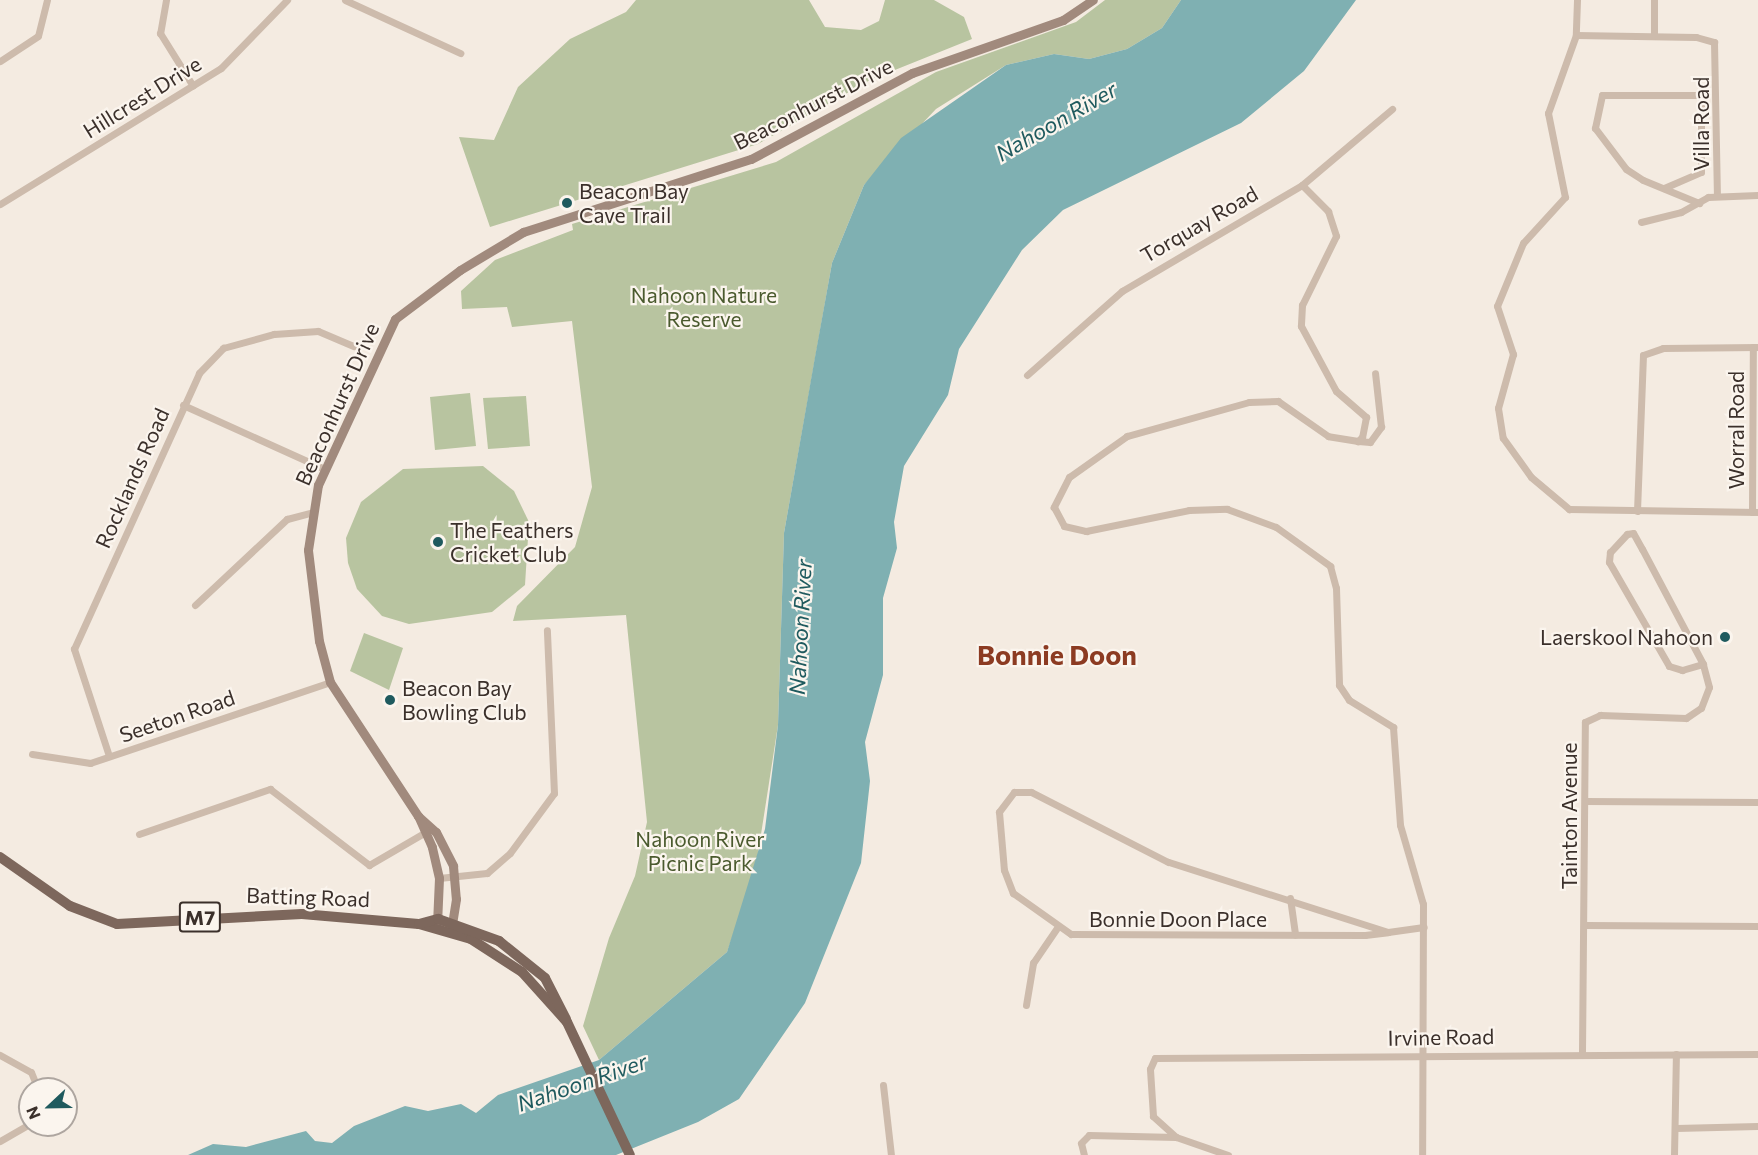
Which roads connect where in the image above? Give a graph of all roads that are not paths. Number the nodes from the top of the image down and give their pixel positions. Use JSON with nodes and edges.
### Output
{"nodes":[{"id":1,"x":47,"y":0,"type":"edge"},
{"id":2,"x":166,"y":0,"type":"edge"},
{"id":3,"x":287,"y":0,"type":"edge"},
{"id":4,"x":345,"y":0,"type":"edge"},
{"id":5,"x":1093,"y":0,"type":"edge"},
{"id":6,"x":1577,"y":0,"type":"edge"},
{"id":7,"x":1654,"y":0,"type":"edge"},
{"id":8,"x":1576,"y":35,"type":"junction"},
{"id":9,"x":1653,"y":36,"type":"junction"},
{"id":10,"x":460,"y":53,"type":"dead end"},
{"id":11,"x":0,"y":61,"type":"edge"},
{"id":12,"x":193,"y":86,"type":"junction"},
{"id":13,"x":1392,"y":109,"type":"dead end"},
{"id":14,"x":1302,"y":185,"type":"junction"},
{"id":15,"x":1664,"y":188,"type":"junction"},
{"id":16,"x":1758,"y":195,"type":"edge"},
{"id":17,"x":1717,"y":196,"type":"junction"},
{"id":18,"x":1699,"y":203,"type":"junction"},
{"id":19,"x":0,"y":204,"type":"edge"},
{"id":20,"x":1641,"y":222,"type":"dead end"},
{"id":21,"x":354,"y":346,"type":"dead end"},
{"id":22,"x":1755,"y":347,"type":"edge"},
{"id":23,"x":1376,"y":373,"type":"dead end"},
{"id":24,"x":1027,"y":375,"type":"dead end"},
{"id":25,"x":183,"y":405,"type":"junction"},
{"id":26,"x":1358,"y":441,"type":"junction"},
{"id":27,"x":324,"y":470,"type":"junction"},
{"id":28,"x":1637,"y":511,"type":"junction"},
{"id":29,"x":1755,"y":512,"type":"edge"},
{"id":30,"x":310,"y":513,"type":"junction"},
{"id":31,"x":195,"y":606,"type":"dead end"},
{"id":32,"x":548,"y":630,"type":"dead end"},
{"id":33,"x":1703,"y":664,"type":"junction"},
{"id":34,"x":330,"y":682,"type":"junction"},
{"id":35,"x":33,"y":754,"type":"dead end"},
{"id":36,"x":109,"y":756,"type":"junction"},
{"id":37,"x":1586,"y":801,"type":"junction"},
{"id":38,"x":1758,"y":801,"type":"edge"},
{"id":39,"x":418,"y":816,"type":"junction"},
{"id":40,"x":424,"y":833,"type":"junction"},
{"id":41,"x":139,"y":834,"type":"dead end"},
{"id":42,"x":0,"y":857,"type":"edge"},
{"id":43,"x":456,"y":877,"type":"junction"},
{"id":44,"x":439,"y":879,"type":"junction"},
{"id":45,"x":1290,"y":898,"type":"junction"},
{"id":46,"x":437,"y":924,"type":"junction"},
{"id":47,"x":1586,"y":925,"type":"junction"},
{"id":48,"x":1758,"y":926,"type":"edge"},
{"id":49,"x":452,"y":927,"type":"junction"},
{"id":50,"x":1424,"y":927,"type":"junction"},
{"id":51,"x":1057,"y":928,"type":"junction"},
{"id":52,"x":1388,"y":932,"type":"junction"},
{"id":53,"x":1295,"y":935,"type":"junction"},
{"id":54,"x":1026,"y":1005,"type":"dead end"},
{"id":55,"x":1582,"y":1052,"type":"junction"},
{"id":56,"x":1423,"y":1053,"type":"junction"},
{"id":57,"x":1676,"y":1054,"type":"junction"},
{"id":58,"x":1758,"y":1054,"type":"edge"},
{"id":59,"x":0,"y":1055,"type":"edge"},
{"id":60,"x":33,"y":1077,"type":"edge"},
{"id":61,"x":883,"y":1086,"type":"dead end"},
{"id":62,"x":1758,"y":1126,"type":"edge"},
{"id":63,"x":1676,"y":1128,"type":"junction"},
{"id":64,"x":18,"y":1131,"type":"edge"},
{"id":65,"x":1176,"y":1137,"type":"junction"},
{"id":66,"x":0,"y":1141,"type":"edge"},
{"id":67,"x":630,"y":1155,"type":"edge"},
{"id":68,"x":891,"y":1155,"type":"edge"},
{"id":69,"x":1084,"y":1155,"type":"edge"},
{"id":70,"x":1228,"y":1155,"type":"edge"},
{"id":71,"x":1422,"y":1155,"type":"edge"},
{"id":72,"x":1674,"y":1155,"type":"edge"}],
"edges":[{"from":1,"to":11,"type":"street"},
{"from":2,"to":12,"type":"street"},
{"from":3,"to":12,"type":"street","name":"Hillcrest Drive"},
{"from":4,"to":10,"type":"street"},
{"from":5,"to":27,"type":"street","name":"Beaconhurst Drive"},
{"from":6,"to":8,"type":"street"},
{"from":7,"to":9,"type":"street"},
{"from":8,"to":9,"type":"street"},
{"from":8,"to":28,"type":"street"},
{"from":9,"to":17,"type":"street","name":"Villa Road"},
{"from":12,"to":19,"type":"street","name":"Hillcrest Drive"},
{"from":13,"to":14,"type":"street","name":"Torquay Road"},
{"from":14,"to":24,"type":"street","name":"Torquay Road"},
{"from":14,"to":26,"type":"street"},
{"from":15,"to":15,"type":"street"},
{"from":15,"to":18,"type":"street"},
{"from":16,"to":17,"type":"street"},
{"from":17,"to":18,"type":"street"},
{"from":18,"to":20,"type":"street"},
{"from":21,"to":25,"type":"street","name":"Rocklands Road"},
{"from":22,"to":28,"type":"street"},
{"from":22,"to":29,"type":"street","name":"Worral Road"},
{"from":23,"to":26,"type":"street"},
{"from":25,"to":27,"type":"street"},
{"from":25,"to":36,"type":"street","name":"Rocklands Road"},
{"from":26,"to":50,"type":"street"},
{"from":27,"to":30,"type":"street","name":"Beaconhurst Drive"},
{"from":28,"to":29,"type":"street"},
{"from":30,"to":31,"type":"street"},
{"from":30,"to":34,"type":"street","name":"Beaconhurst Drive"},
{"from":32,"to":43,"type":"street"},
{"from":33,"to":33,"type":"street","name":"Tainton Avenue"},
{"from":33,"to":37,"type":"street","name":"Tainton Avenue"},
{"from":34,"to":36,"type":"street","name":"Seeton Road"},
{"from":34,"to":39,"type":"street","name":"Beaconhurst Drive"},
{"from":35,"to":36,"type":"street","name":"Seeton Road"},
{"from":37,"to":38,"type":"street"},
{"from":37,"to":47,"type":"street","name":"Tainton Avenue"},
{"from":39,"to":40,"type":"street","name":"Beaconhurst Drive"},
{"from":39,"to":43,"type":"street","name":"Beaconhurst Drive"},
{"from":40,"to":41,"type":"street"},
{"from":40,"to":44,"type":"street","name":"Beaconhurst Drive"},
{"from":42,"to":46,"type":"main road","name":"Batting Road","number":"M7"},
{"from":43,"to":44,"type":"street"},
{"from":43,"to":49,"type":"street","name":"Beaconhurst Drive"},
{"from":44,"to":46,"type":"street","name":"Beaconhurst Drive"},
{"from":45,"to":51,"type":"street","name":"Bonnie Doon Place"},
{"from":45,"to":52,"type":"street","name":"Bonnie Doon Place"},
{"from":45,"to":53,"type":"street","name":"Bonnie Doon Place"},
{"from":46,"to":49,"type":"main road","name":"Batting Road","number":"M7"},
{"from":47,"to":48,"type":"street"},
{"from":47,"to":55,"type":"street","name":"Tainton Avenue"},
{"from":49,"to":67,"type":"main road","name":"Batting Road","number":"M7"},
{"from":50,"to":52,"type":"street","name":"Bonnie Doon Place"},
{"from":50,"to":56,"type":"street"},
{"from":51,"to":53,"type":"street","name":"Bonnie Doon Place"},
{"from":51,"to":54,"type":"street"},
{"from":52,"to":53,"type":"street","name":"Bonnie Doon Place"},
{"from":55,"to":56,"type":"street","name":"Irvine Road"},
{"from":55,"to":57,"type":"street","name":"Irvine Road"},
{"from":56,"to":65,"type":"street","name":"Irvine Road"},
{"from":56,"to":71,"type":"street"},
{"from":57,"to":58,"type":"street","name":"Irvine Road"},
{"from":57,"to":63,"type":"street"},
{"from":59,"to":60,"type":"street"},
{"from":61,"to":68,"type":"street"},
{"from":62,"to":63,"type":"street"},
{"from":63,"to":72,"type":"street"},
{"from":64,"to":66,"type":"street"},
{"from":65,"to":69,"type":"street"},
{"from":65,"to":70,"type":"street"}]}
